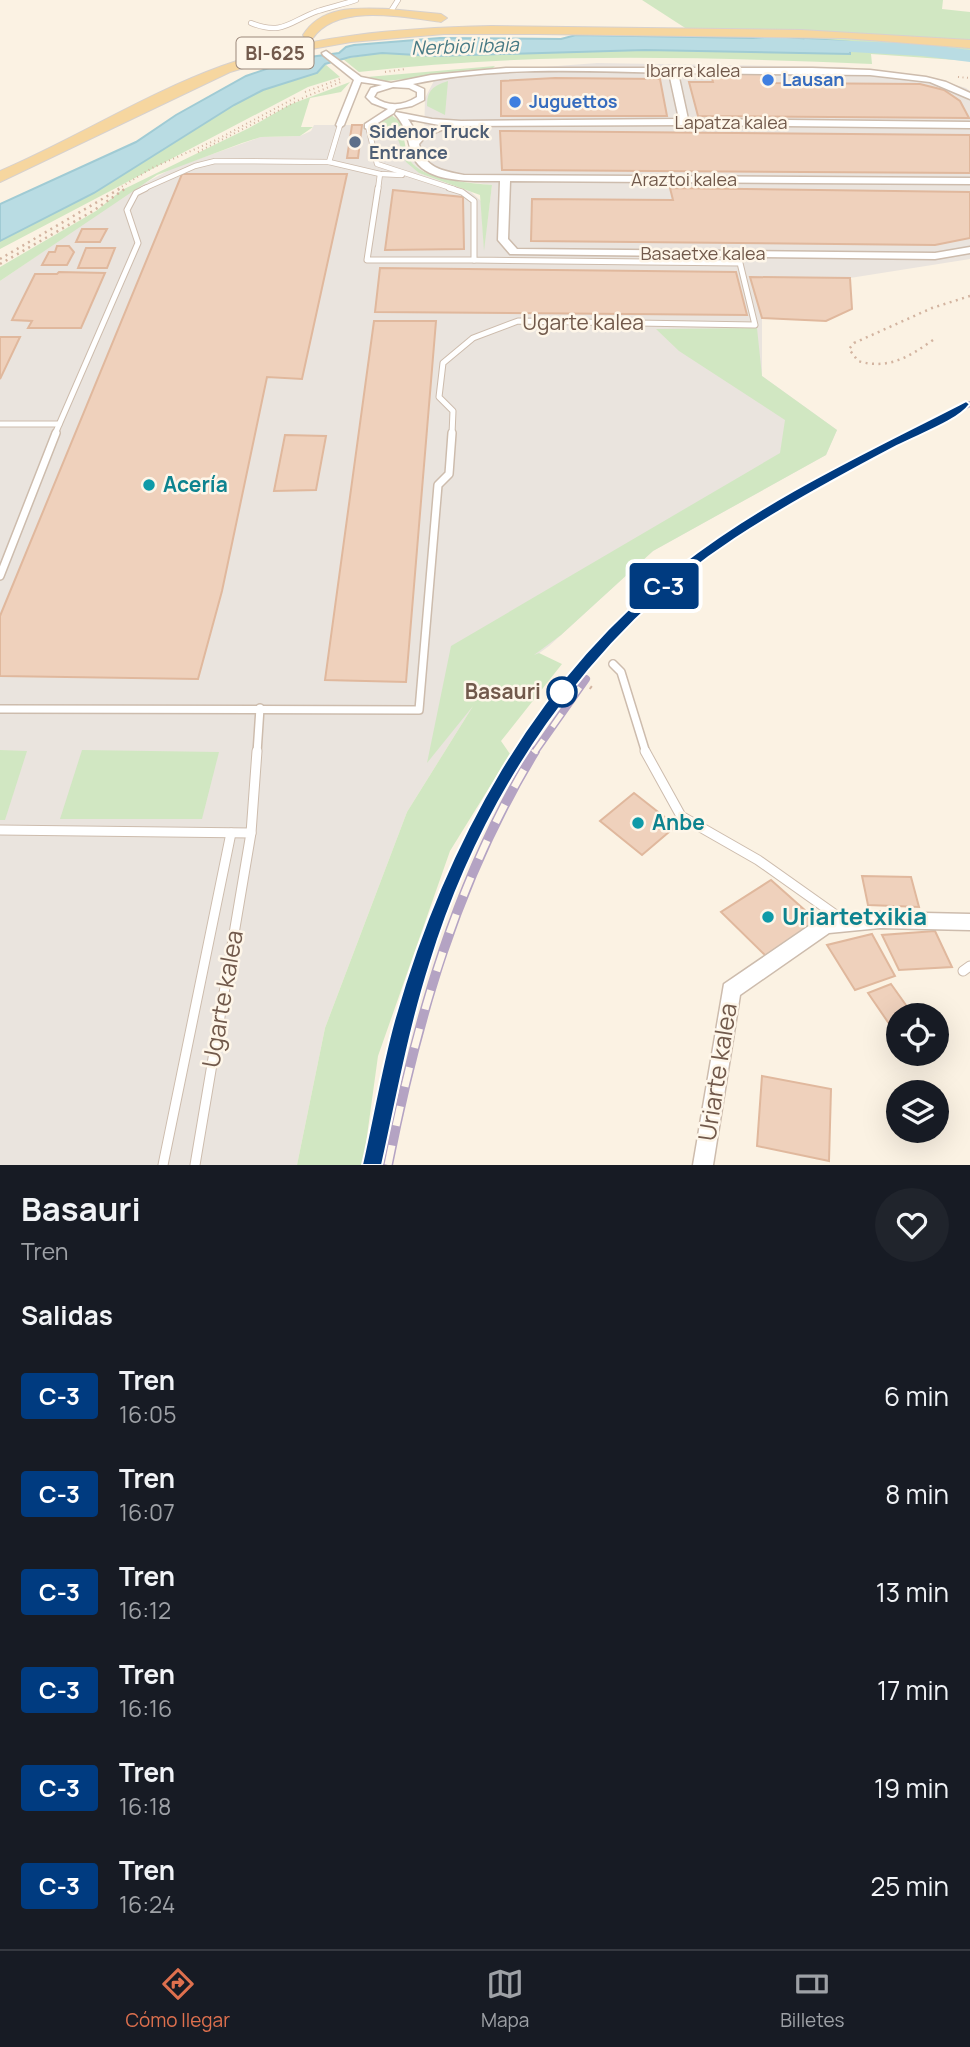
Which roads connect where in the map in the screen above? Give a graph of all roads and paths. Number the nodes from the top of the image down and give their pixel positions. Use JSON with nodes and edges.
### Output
{"nodes":[{"id":1,"x":360,"y":4,"type":"edge"},
{"id":2,"x":394,"y":6,"type":"edge"},
{"id":3,"x":506,"y":22,"type":"junction"},
{"id":4,"x":251,"y":23,"type":"dead end"},
{"id":5,"x":368,"y":27,"type":"junction"},
{"id":6,"x":574,"y":31,"type":"junction"},
{"id":7,"x":970,"y":42,"type":"edge"},
{"id":8,"x":317,"y":44,"type":"junction"},
{"id":9,"x":673,"y":71,"type":"junction"},
{"id":10,"x":454,"y":76,"type":"junction"},
{"id":11,"x":358,"y":81,"type":"junction"},
{"id":12,"x":395,"y":85,"type":"junction"},
{"id":13,"x":421,"y":94,"type":"junction"},
{"id":14,"x":970,"y":96,"type":"edge"},
{"id":15,"x":370,"y":97,"type":"junction"},
{"id":16,"x":394,"y":110,"type":"junction"},
{"id":17,"x":421,"y":114,"type":"junction"},
{"id":18,"x":492,"y":122,"type":"junction"},
{"id":19,"x":684,"y":122,"type":"junction"},
{"id":20,"x":457,"y":124,"type":"junction"},
{"id":21,"x":340,"y":125,"type":"joint"},
{"id":22,"x":368,"y":125,"type":"joint"},
{"id":23,"x":970,"y":125,"type":"edge"},
{"id":24,"x":414,"y":145,"type":"junction"},
{"id":25,"x":52,"y":153,"type":"junction"},
{"id":26,"x":329,"y":162,"type":"junction"},
{"id":27,"x":0,"y":163,"type":"edge"},
{"id":28,"x":380,"y":174,"type":"junction"},
{"id":29,"x":410,"y":176,"type":"junction"},
{"id":30,"x":0,"y":177,"type":"edge"},
{"id":31,"x":505,"y":179,"type":"junction"},
{"id":32,"x":970,"y":181,"type":"edge"},
{"id":33,"x":970,"y":250,"type":"edge"},
{"id":34,"x":474,"y":260,"type":"junction"},
{"id":35,"x":970,"y":296,"type":"edge"},
{"id":36,"x":933,"y":340,"type":"dead end"},
{"id":37,"x":0,"y":424,"type":"edge"},
{"id":38,"x":58,"y":424,"type":"junction"},
{"id":39,"x":0,"y":576,"type":"edge"},
{"id":40,"x":613,"y":664,"type":"dead end"},
{"id":41,"x":260,"y":708,"type":"junction"},
{"id":42,"x":0,"y":709,"type":"edge"},
{"id":43,"x":0,"y":830,"type":"edge"},
{"id":44,"x":231,"y":833,"type":"junction"},
{"id":45,"x":251,"y":833,"type":"junction"},
{"id":46,"x":970,"y":922,"type":"edge"},
{"id":47,"x":847,"y":923,"type":"junction"},
{"id":48,"x":163,"y":1165,"type":"edge"},
{"id":49,"x":195,"y":1165,"type":"edge"},
{"id":50,"x":703,"y":1165,"type":"edge"}],
"edges":[{"from":1,"to":2,"type":"main road"},
{"from":1,"to":4,"type":"lane"},
{"from":1,"to":5,"type":"main road"},
{"from":1,"to":8,"type":"main road"},
{"from":2,"to":3,"type":"main road"},
{"from":3,"to":5,"type":"main road","number":"BI-625"},
{"from":3,"to":7,"type":"main road","number":"BI-625"},
{"from":5,"to":27,"type":"main road","number":"BI-625"},
{"from":6,"to":7,"type":"main road","number":"BI-625"},
{"from":6,"to":8,"type":"main road"},
{"from":6,"to":25,"type":"main road","number":"BI-625"},
{"from":8,"to":11,"type":"street"},
{"from":8,"to":25,"type":"main road"},
{"from":9,"to":10,"type":"street","name":"Ibarra kalea"},
{"from":9,"to":14,"type":"street","name":"Ibarra kalea"},
{"from":9,"to":19,"type":"street"},
{"from":10,"to":12,"type":"street","name":"Ibarra kalea"},
{"from":10,"to":13,"type":"street","name":"Ibarra kalea"},
{"from":11,"to":12,"type":"street"},
{"from":11,"to":15,"type":"street"},
{"from":11,"to":21,"type":"street"},
{"from":12,"to":13,"type":"street"},
{"from":12,"to":15,"type":"street"},
{"from":13,"to":16,"type":"street","name":"Ibarra kalea"},
{"from":13,"to":17,"type":"street"},
{"from":15,"to":16,"type":"street"},
{"from":16,"to":17,"type":"street"},
{"from":16,"to":22,"type":"street","name":"Ibarra kalea"},
{"from":16,"to":24,"type":"street","name":"Araztoi kalea"},
{"from":17,"to":18,"type":"street"},
{"from":17,"to":20,"type":"street"},
{"from":17,"to":24,"type":"street"},
{"from":18,"to":19,"type":"street","name":"Lapatza kalea"},
{"from":18,"to":20,"type":"street"},
{"from":19,"to":23,"type":"street","name":"Lapatza kalea"},
{"from":20,"to":24,"type":"street"},
{"from":21,"to":26,"type":"lane"},
{"from":22,"to":29,"type":"lane"},
{"from":24,"to":31,"type":"street","name":"Araztoi kalea"},
{"from":25,"to":30,"type":"main road","number":"BI-625"},
{"from":26,"to":28,"type":"lane"},
{"from":26,"to":38,"type":"lane"},
{"from":28,"to":29,"type":"lane"},
{"from":28,"to":34,"type":"lane","name":"Ugarte kalea"},
{"from":29,"to":34,"type":"lane"},
{"from":31,"to":32,"type":"street","name":"Araztoi kalea"},
{"from":31,"to":33,"type":"street","name":"Basaetxe kalea"},
{"from":34,"to":41,"type":"lane","name":"Ugarte kalea"},
{"from":35,"to":36,"type":"path"},
{"from":37,"to":38,"type":"lane"},
{"from":38,"to":39,"type":"lane"},
{"from":40,"to":47,"type":"lane"},
{"from":41,"to":42,"type":"lane","name":"Ugarte kalea"},
{"from":41,"to":45,"type":"lane","name":"Ugarte kalea"},
{"from":43,"to":44,"type":"lane"},
{"from":44,"to":45,"type":"lane"},
{"from":44,"to":48,"type":"lane"},
{"from":45,"to":49,"type":"lane","name":"Ugarte kalea"},
{"from":46,"to":47,"type":"street","name":"Uriarte kalea"},
{"from":47,"to":50,"type":"street","name":"Uriarte kalea"}]}
